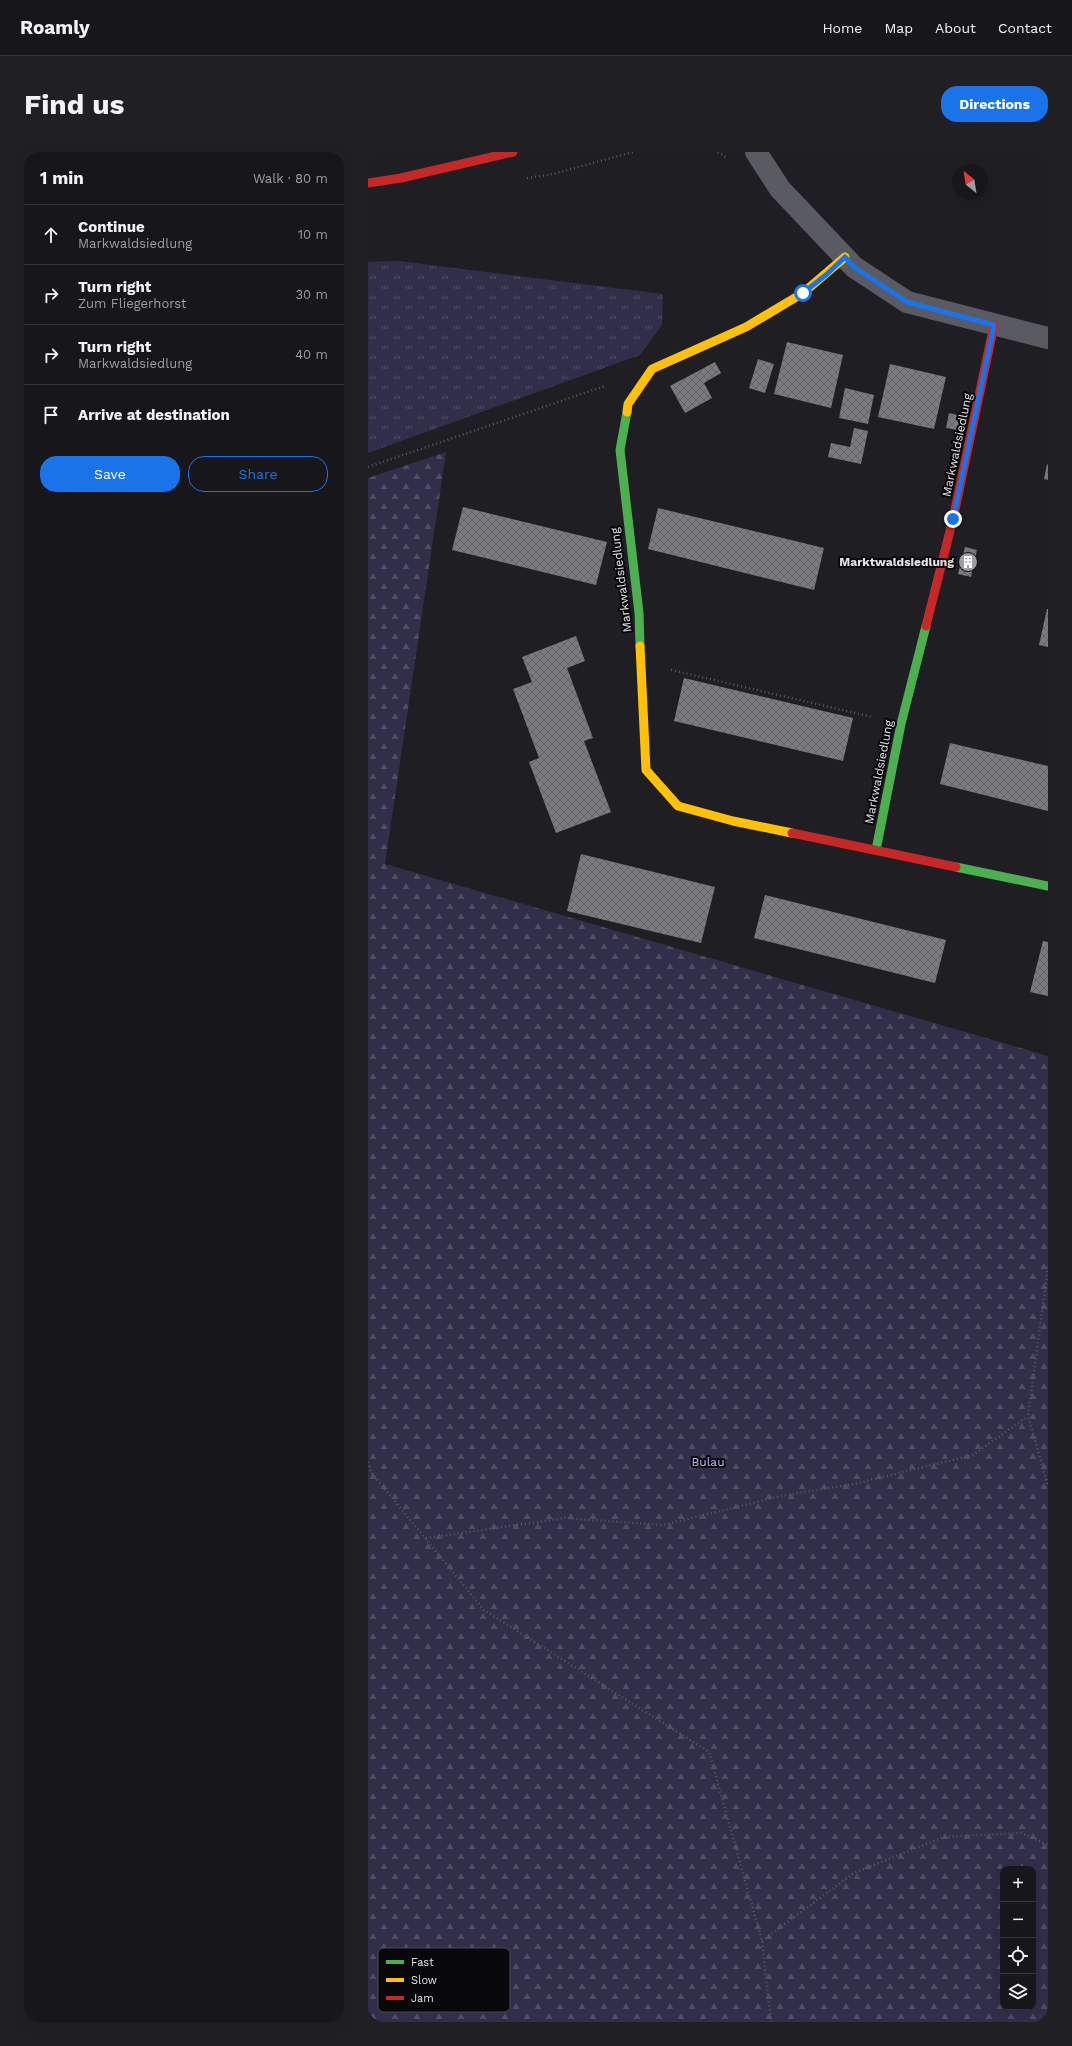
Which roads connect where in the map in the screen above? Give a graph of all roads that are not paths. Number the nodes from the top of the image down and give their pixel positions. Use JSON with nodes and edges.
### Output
{"nodes":[{"id":1,"x":513,"y":152,"type":"edge"},
{"id":2,"x":756,"y":152,"type":"edge"},
{"id":3,"x":368,"y":183,"type":"edge"},
{"id":4,"x":845,"y":257,"type":"junction"},
{"id":5,"x":994,"y":325,"type":"junction"},
{"id":6,"x":1048,"y":338,"type":"edge"},
{"id":7,"x":876,"y":850,"type":"junction"},
{"id":8,"x":1048,"y":886,"type":"edge"}],
"edges":[{"from":1,"to":3,"type":"street"},
{"from":2,"to":4,"type":"street"},
{"from":4,"to":5,"type":"street"},
{"from":4,"to":7,"type":"street","name":"Markwaldsiedlung"},
{"from":5,"to":6,"type":"street"},
{"from":5,"to":7,"type":"street","name":"Markwaldsiedlung"},
{"from":7,"to":8,"type":"street","name":"Markwaldsiedlung"}]}
